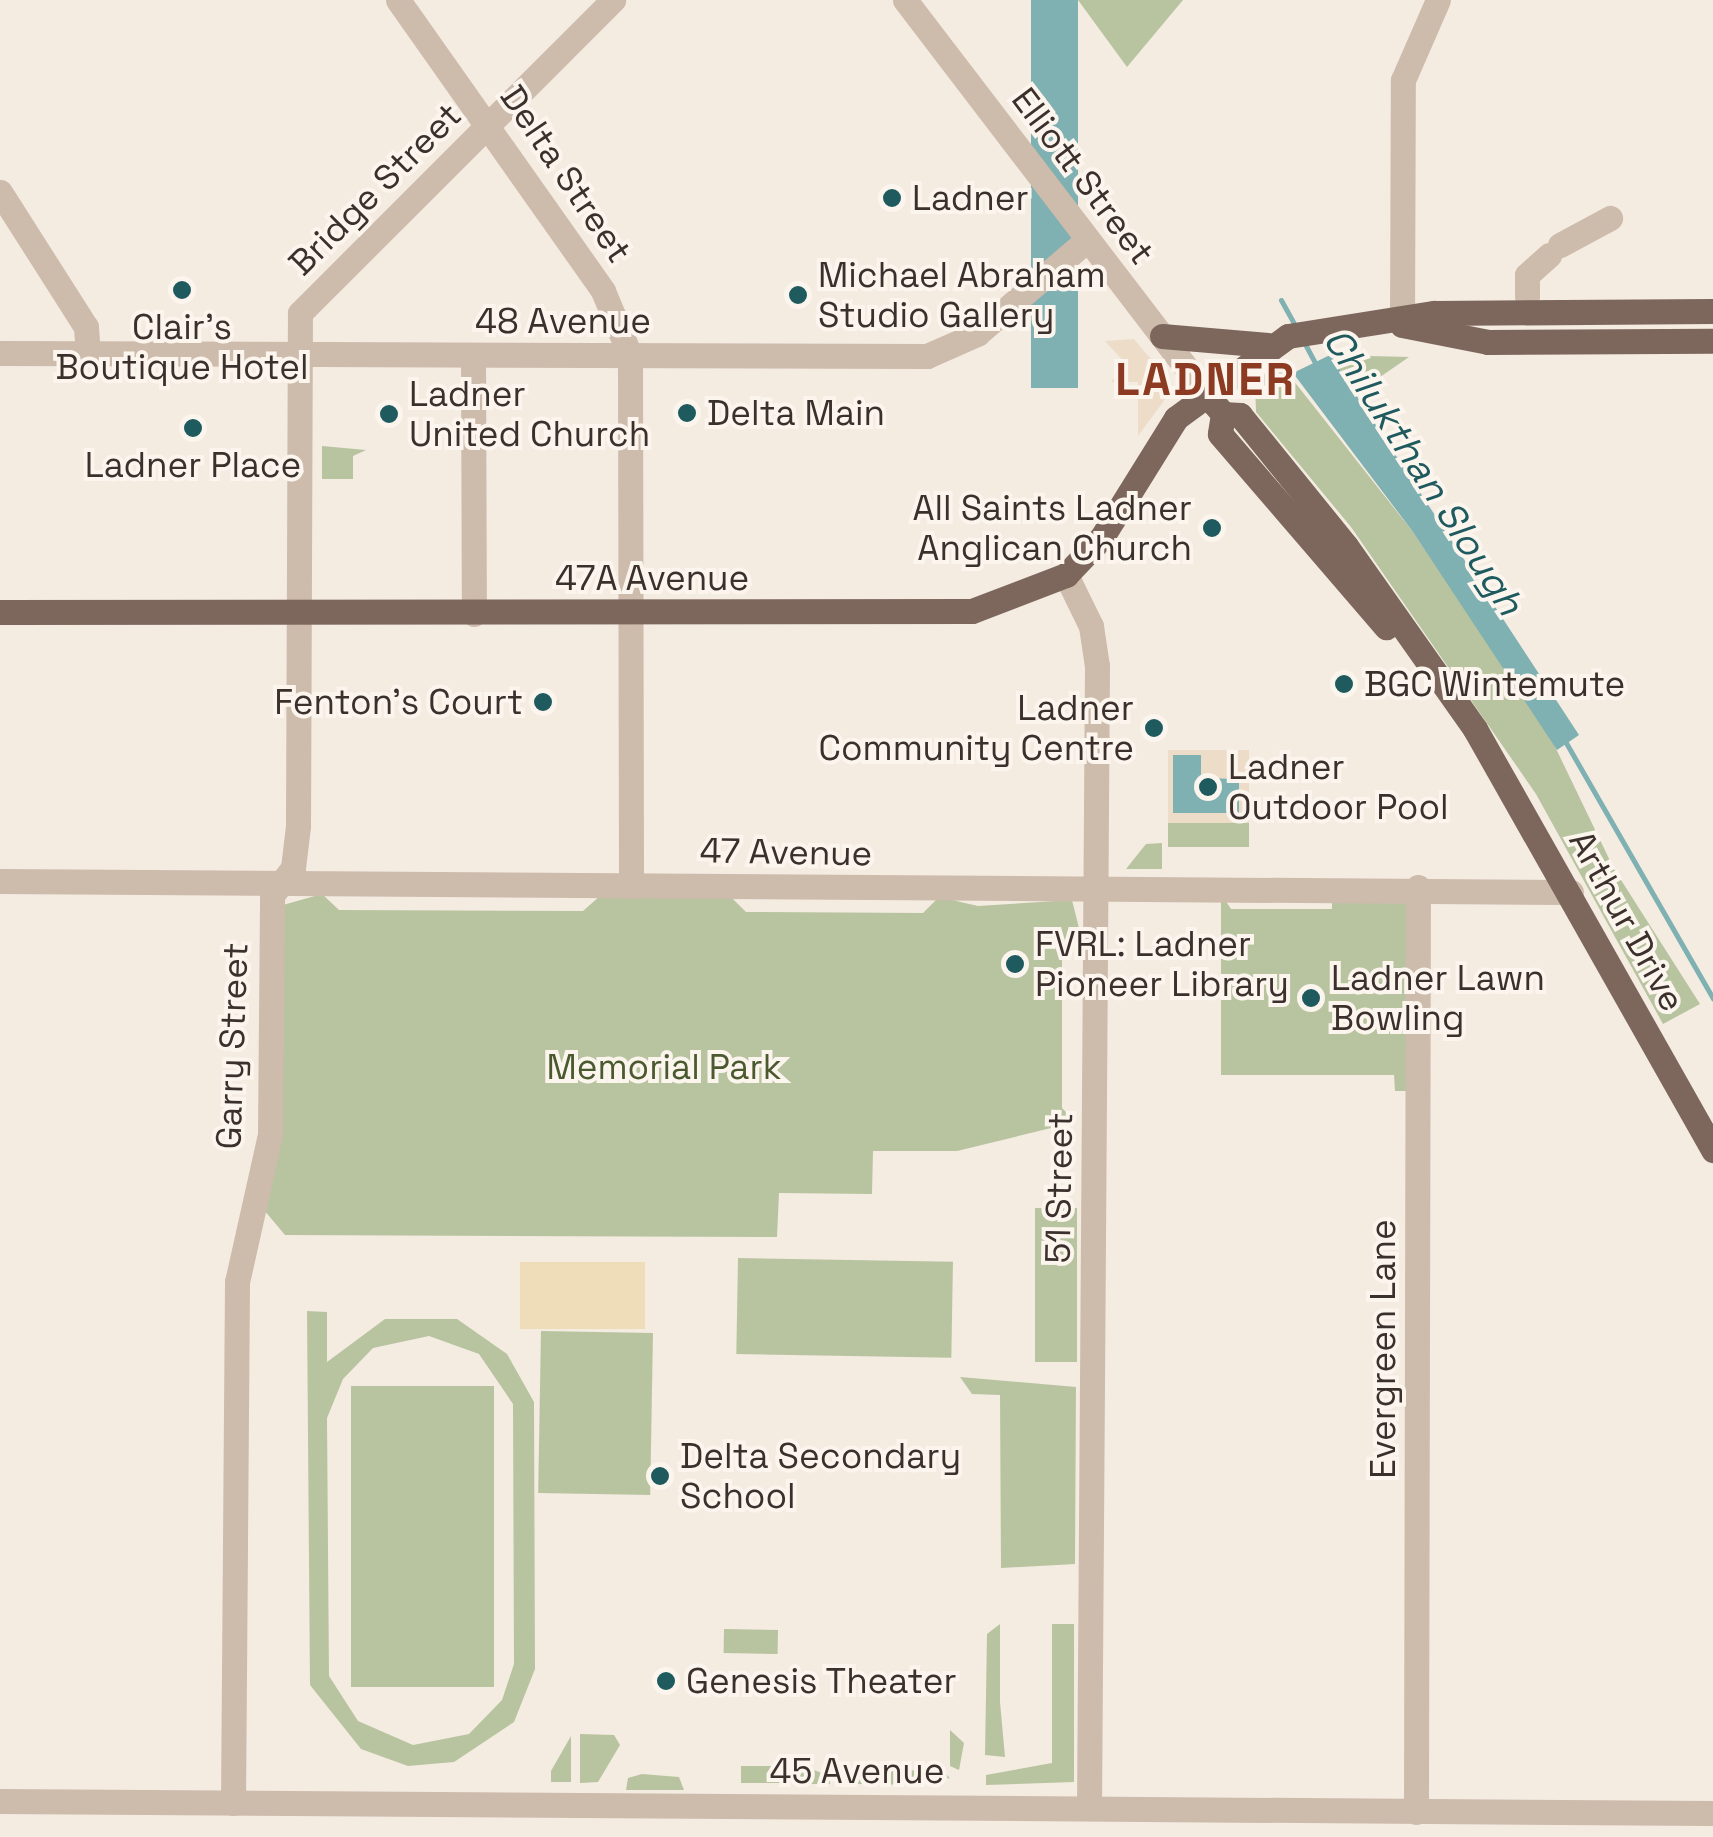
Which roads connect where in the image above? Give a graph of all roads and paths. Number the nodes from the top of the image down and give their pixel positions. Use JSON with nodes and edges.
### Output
{"nodes":[{"id":1,"x":398,"y":0,"type":"edge"},
{"id":2,"x":612,"y":0,"type":"edge"},
{"id":3,"x":905,"y":0,"type":"edge"},
{"id":4,"x":1438,"y":0,"type":"edge"},
{"id":5,"x":490,"y":124,"type":"junction"},
{"id":6,"x":0,"y":192,"type":"edge"},
{"id":7,"x":1610,"y":218,"type":"dead end"},
{"id":8,"x":1087,"y":240,"type":"junction"},
{"id":9,"x":1527,"y":296,"type":"dead end"},
{"id":10,"x":1713,"y":311,"type":"edge"},
{"id":11,"x":1402,"y":324,"type":"junction"},
{"id":12,"x":1162,"y":336,"type":"junction"},
{"id":13,"x":1713,"y":341,"type":"edge"},
{"id":14,"x":1268,"y":344,"type":"junction"},
{"id":15,"x":0,"y":352,"type":"edge"},
{"id":16,"x":88,"y":354,"type":"junction"},
{"id":17,"x":297,"y":355,"type":"junction"},
{"id":18,"x":473,"y":355,"type":"junction"},
{"id":19,"x":630,"y":355,"type":"junction"},
{"id":20,"x":1205,"y":393,"type":"junction"},
{"id":21,"x":1066,"y":575,"type":"junction"},
{"id":22,"x":0,"y":612,"type":"edge"},
{"id":23,"x":630,"y":613,"type":"junction"},
{"id":24,"x":298,"y":614,"type":"junction"},
{"id":25,"x":474,"y":614,"type":"junction"},
{"id":26,"x":0,"y":881,"type":"edge"},
{"id":27,"x":282,"y":883,"type":"junction"},
{"id":28,"x":631,"y":886,"type":"junction"},
{"id":29,"x":1095,"y":887,"type":"junction"},
{"id":30,"x":1418,"y":887,"type":"junction"},
{"id":31,"x":1571,"y":892,"type":"junction"},
{"id":32,"x":1713,"y":1150,"type":"edge"},
{"id":33,"x":0,"y":1802,"type":"edge"},
{"id":34,"x":233,"y":1804,"type":"junction"},
{"id":35,"x":1089,"y":1808,"type":"junction"},
{"id":36,"x":1416,"y":1812,"type":"junction"},
{"id":37,"x":1713,"y":1813,"type":"edge"}],
"edges":[{"from":1,"to":5,"type":"street","name":"Delta Street"},
{"from":2,"to":5,"type":"street","name":"Bridge Street"},
{"from":3,"to":8,"type":"street","name":"Elliott Street"},
{"from":4,"to":11,"type":"street"},
{"from":5,"to":17,"type":"street","name":"Bridge Street"},
{"from":5,"to":19,"type":"street","name":"Delta Street"},
{"from":6,"to":16,"type":"street"},
{"from":7,"to":9,"type":"street"},
{"from":8,"to":12,"type":"street","name":"Elliott Street"},
{"from":8,"to":19,"type":"street","name":"48 Avenue"},
{"from":10,"to":11,"type":"main road"},
{"from":11,"to":13,"type":"main road"},
{"from":11,"to":14,"type":"main road"},
{"from":12,"to":14,"type":"main road"},
{"from":12,"to":20,"type":"street","name":"Elliott Street"},
{"from":14,"to":20,"type":"main road","name":"47A Avenue"},
{"from":15,"to":16,"type":"street","name":"48 Avenue"},
{"from":16,"to":17,"type":"street","name":"48 Avenue"},
{"from":17,"to":18,"type":"street","name":"48 Avenue"},
{"from":17,"to":24,"type":"street","name":"Garry Street"},
{"from":18,"to":19,"type":"street","name":"48 Avenue"},
{"from":18,"to":25,"type":"street"},
{"from":19,"to":23,"type":"street","name":"Delta Street"},
{"from":20,"to":21,"type":"main road","name":"47A Avenue"},
{"from":20,"to":31,"type":"main road","name":"Arthur Drive"},
{"from":21,"to":23,"type":"main road","name":"47A Avenue"},
{"from":21,"to":29,"type":"street","name":"51 Street"},
{"from":22,"to":24,"type":"main road","name":"47A Avenue"},
{"from":23,"to":25,"type":"main road","name":"47A Avenue"},
{"from":23,"to":28,"type":"street","name":"Delta Street"},
{"from":24,"to":25,"type":"main road","name":"47A Avenue"},
{"from":24,"to":27,"type":"street","name":"Garry Street"},
{"from":26,"to":27,"type":"street","name":"47 Avenue"},
{"from":27,"to":28,"type":"street","name":"47 Avenue"},
{"from":27,"to":34,"type":"street","name":"Garry Street"},
{"from":28,"to":29,"type":"street","name":"47 Avenue"},
{"from":29,"to":30,"type":"street","name":"47 Avenue"},
{"from":29,"to":35,"type":"street","name":"51 Street"},
{"from":30,"to":31,"type":"street","name":"47 Avenue"},
{"from":30,"to":36,"type":"street","name":"Evergreen Lane"},
{"from":31,"to":32,"type":"main road","name":"Arthur Drive"},
{"from":33,"to":34,"type":"street","name":"45 Avenue"},
{"from":34,"to":35,"type":"street","name":"45 Avenue"},
{"from":35,"to":36,"type":"street","name":"45 Avenue"},
{"from":36,"to":37,"type":"street","name":"45 Avenue"}]}
